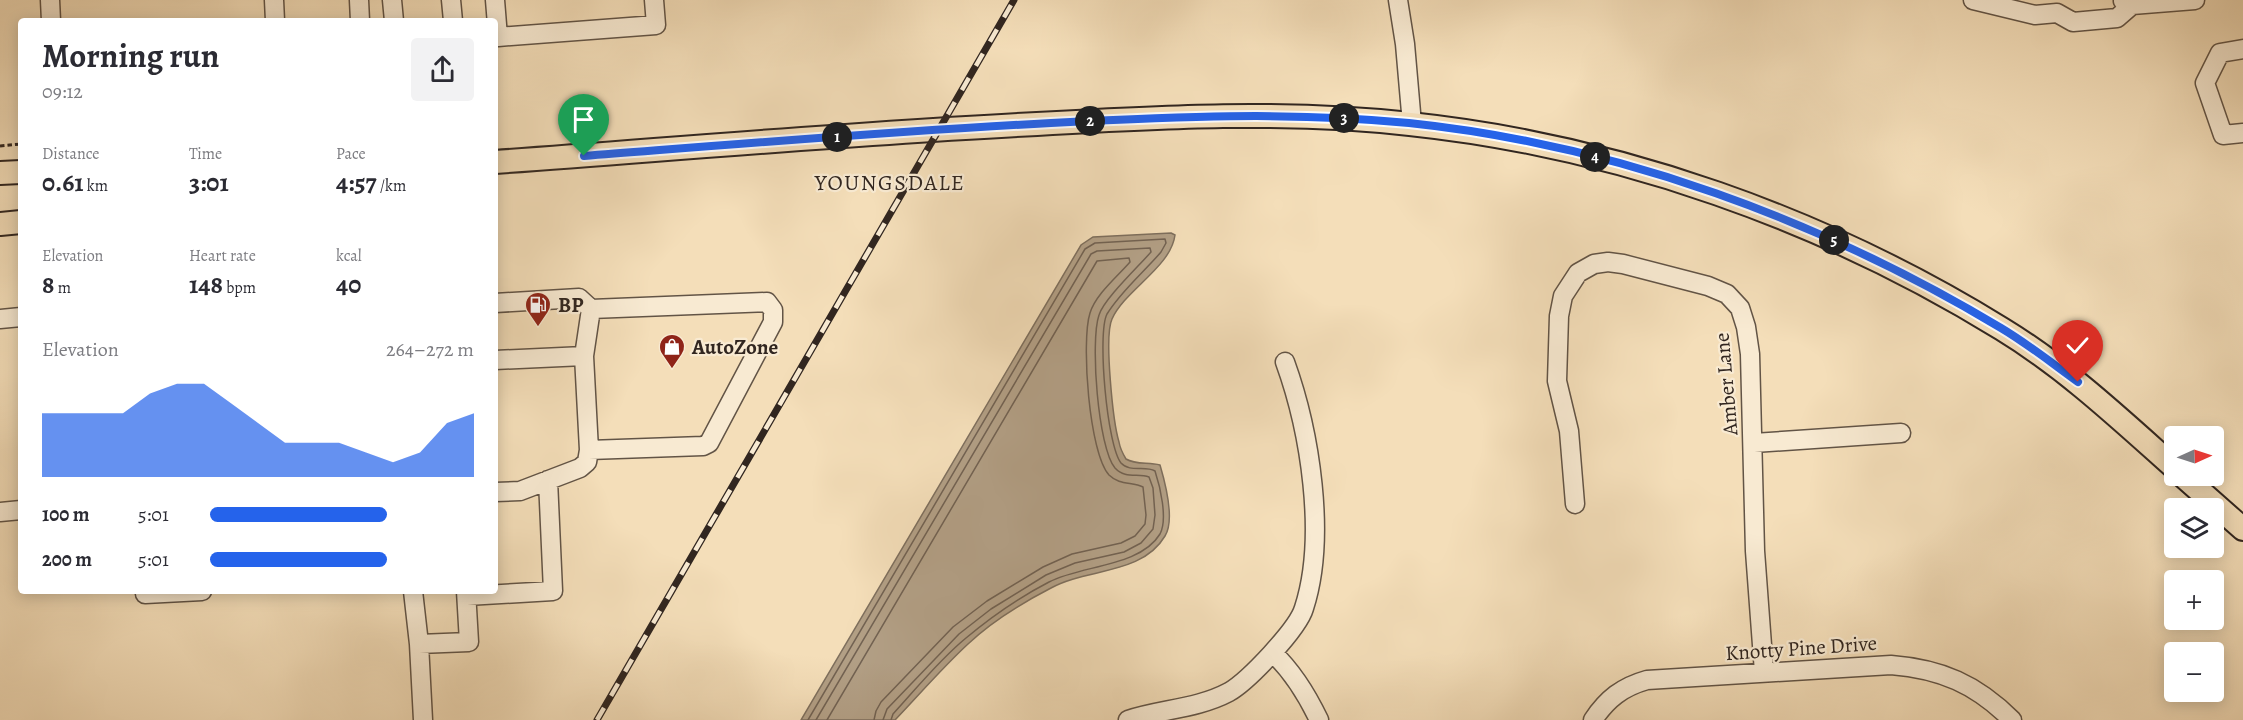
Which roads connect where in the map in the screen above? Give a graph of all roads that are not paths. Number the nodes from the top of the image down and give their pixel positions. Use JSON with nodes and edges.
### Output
{"nodes":[{"id":1,"x":50,"y":0,"type":"edge"},
{"id":2,"x":274,"y":0,"type":"edge"},
{"id":3,"x":359,"y":0,"type":"edge"},
{"id":4,"x":392,"y":0,"type":"edge"},
{"id":5,"x":451,"y":0,"type":"edge"},
{"id":6,"x":495,"y":0,"type":"edge"},
{"id":7,"x":654,"y":0,"type":"edge"},
{"id":8,"x":1398,"y":0,"type":"edge"},
{"id":9,"x":1972,"y":0,"type":"edge"},
{"id":10,"x":2071,"y":0,"type":"edge"},
{"id":11,"x":2195,"y":0,"type":"edge"},
{"id":12,"x":2151,"y":2,"type":"edge"},
{"id":13,"x":2127,"y":3,"type":"edge"},
{"id":14,"x":2034,"y":8,"type":"edge"},
{"id":15,"x":2057,"y":13,"type":"junction"},
{"id":16,"x":51,"y":18,"type":"edge"},
{"id":17,"x":275,"y":18,"type":"edge"},
{"id":18,"x":360,"y":18,"type":"edge"},
{"id":19,"x":394,"y":18,"type":"edge"},
{"id":20,"x":453,"y":18,"type":"edge"},
{"id":21,"x":495,"y":18,"type":"edge"},
{"id":22,"x":498,"y":38,"type":"edge"},
{"id":23,"x":2243,"y":48,"type":"edge"},
{"id":24,"x":1412,"y":124,"type":"junction"},
{"id":25,"x":2243,"y":133,"type":"edge"},
{"id":26,"x":498,"y":162,"type":"edge"},
{"id":27,"x":18,"y":172,"type":"edge"},
{"id":28,"x":0,"y":173,"type":"edge"},
{"id":29,"x":18,"y":222,"type":"edge"},
{"id":30,"x":0,"y":224,"type":"edge"},
{"id":31,"x":498,"y":303,"type":"edge"},
{"id":32,"x":591,"y":309,"type":"junction"},
{"id":33,"x":18,"y":317,"type":"edge"},
{"id":34,"x":0,"y":319,"type":"edge"},
{"id":35,"x":584,"y":356,"type":"junction"},
{"id":36,"x":498,"y":360,"type":"edge"},
{"id":37,"x":1285,"y":362,"type":"dead end"},
{"id":38,"x":1900,"y":433,"type":"dead end"},
{"id":39,"x":1754,"y":442,"type":"junction"},
{"id":40,"x":589,"y":450,"type":"junction"},
{"id":41,"x":2164,"y":458,"type":"edge"},
{"id":42,"x":548,"y":480,"type":"junction"},
{"id":43,"x":2194,"y":486,"type":"edge"},
{"id":44,"x":498,"y":492,"type":"edge"},
{"id":45,"x":1575,"y":504,"type":"dead end"},
{"id":46,"x":18,"y":510,"type":"edge"},
{"id":47,"x":0,"y":512,"type":"edge"},
{"id":48,"x":2243,"y":529,"type":"edge"},
{"id":49,"x":498,"y":592,"type":"edge"},
{"id":50,"x":413,"y":594,"type":"edge"},
{"id":51,"x":466,"y":594,"type":"edge"},
{"id":52,"x":419,"y":644,"type":"junction"},
{"id":53,"x":1273,"y":653,"type":"junction"},
{"id":54,"x":1764,"y":672,"type":"junction"},
{"id":55,"x":423,"y":720,"type":"edge"},
{"id":56,"x":1128,"y":720,"type":"edge"},
{"id":57,"x":1319,"y":720,"type":"edge"},
{"id":58,"x":1593,"y":720,"type":"edge"},
{"id":59,"x":2012,"y":720,"type":"edge"}],
"edges":[{"from":1,"to":16,"type":"street"},
{"from":2,"to":17,"type":"street"},
{"from":3,"to":18,"type":"street"},
{"from":4,"to":19,"type":"street"},
{"from":5,"to":20,"type":"street"},
{"from":6,"to":21,"type":"street"},
{"from":7,"to":22,"type":"street"},
{"from":8,"to":24,"type":"street"},
{"from":9,"to":14,"type":"street"},
{"from":10,"to":15,"type":"street"},
{"from":11,"to":12,"type":"street"},
{"from":12,"to":13,"type":"street"},
{"from":13,"to":15,"type":"street"},
{"from":14,"to":15,"type":"street"},
{"from":23,"to":25,"type":"street"},
{"from":24,"to":26,"type":"main road"},
{"from":24,"to":41,"type":"main road"},
{"from":27,"to":28,"type":"main road"},
{"from":29,"to":30,"type":"main road"},
{"from":31,"to":32,"type":"street"},
{"from":32,"to":35,"type":"street"},
{"from":32,"to":40,"type":"street"},
{"from":33,"to":34,"type":"street"},
{"from":35,"to":36,"type":"street"},
{"from":35,"to":40,"type":"street"},
{"from":37,"to":53,"type":"street"},
{"from":38,"to":39,"type":"street"},
{"from":39,"to":45,"type":"street","name":"Amber Lane"},
{"from":39,"to":54,"type":"street","name":"Amber Lane"},
{"from":40,"to":42,"type":"street"},
{"from":42,"to":44,"type":"street"},
{"from":42,"to":49,"type":"street"},
{"from":43,"to":48,"type":"main road"},
{"from":46,"to":47,"type":"street"},
{"from":50,"to":52,"type":"street"},
{"from":51,"to":52,"type":"street"},
{"from":52,"to":55,"type":"street"},
{"from":53,"to":56,"type":"street"},
{"from":53,"to":57,"type":"street"},
{"from":54,"to":58,"type":"street","name":"Knotty Pine Drive"},
{"from":54,"to":59,"type":"street","name":"Knotty Pine Drive"}]}
